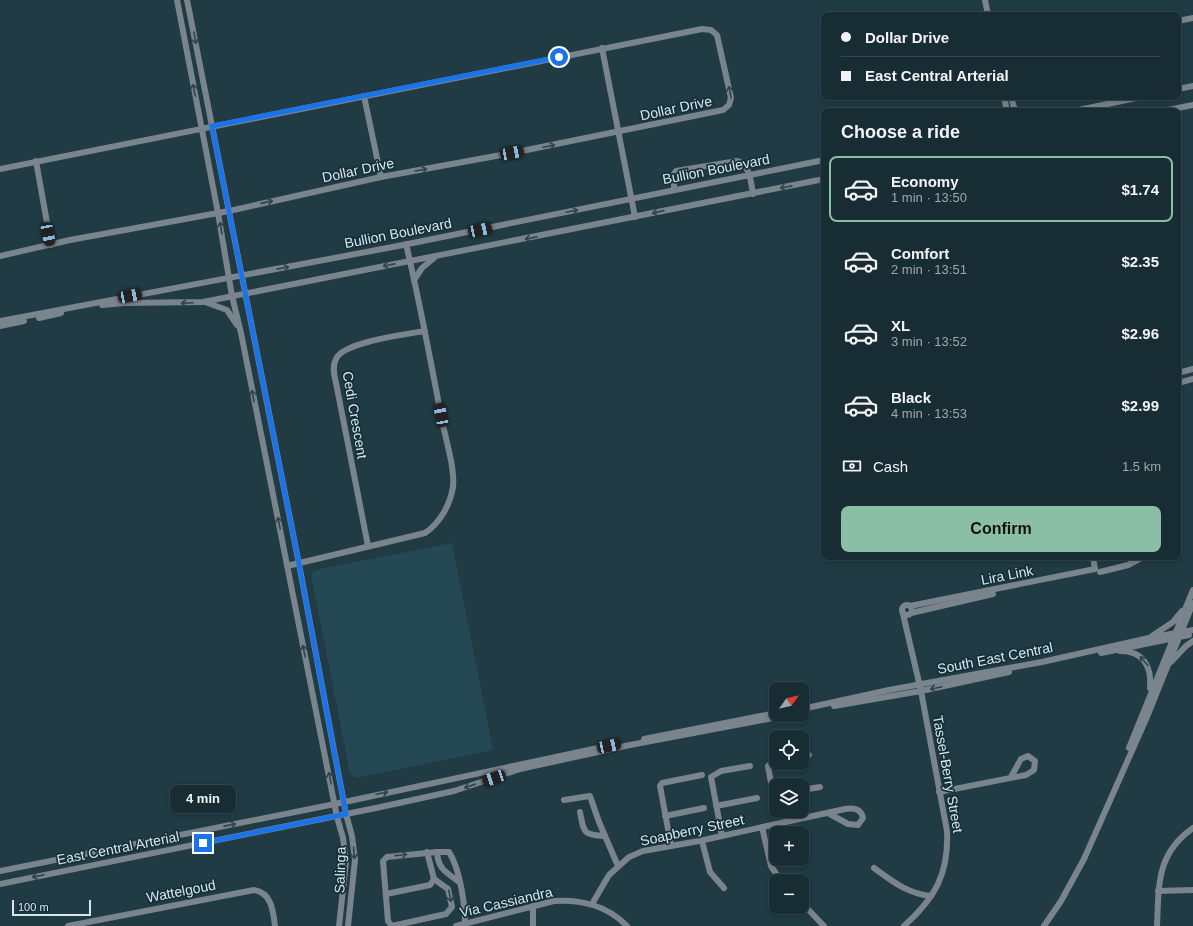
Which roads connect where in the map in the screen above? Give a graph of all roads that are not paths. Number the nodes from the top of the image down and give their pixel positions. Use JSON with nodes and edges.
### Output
{"nodes":[{"id":1,"x":177,"y":0,"type":"edge"},
{"id":2,"x":187,"y":0,"type":"edge"},
{"id":3,"x":985,"y":0,"type":"edge"},
{"id":4,"x":987,"y":12,"type":"edge"},
{"id":5,"x":1193,"y":18,"type":"edge"},
{"id":6,"x":1181,"y":20,"type":"edge"},
{"id":7,"x":602,"y":48,"type":"junction"},
{"id":8,"x":1193,"y":86,"type":"edge"},
{"id":9,"x":1181,"y":88,"type":"edge"},
{"id":10,"x":364,"y":96,"type":"junction"},
{"id":11,"x":1127,"y":100,"type":"edge"},
{"id":12,"x":1193,"y":105,"type":"edge"},
{"id":13,"x":1088,"y":108,"type":"edge"},
{"id":14,"x":1178,"y":108,"type":"edge"},
{"id":15,"x":212,"y":126,"type":"junction"},
{"id":16,"x":202,"y":129,"type":"junction"},
{"id":17,"x":618,"y":132,"type":"junction"},
{"id":18,"x":821,"y":161,"type":"edge"},
{"id":19,"x":36,"y":162,"type":"junction"},
{"id":20,"x":0,"y":169,"type":"edge"},
{"id":21,"x":749,"y":175,"type":"junction"},
{"id":22,"x":381,"y":177,"type":"junction"},
{"id":23,"x":821,"y":180,"type":"edge"},
{"id":24,"x":674,"y":189,"type":"junction"},
{"id":25,"x":753,"y":194,"type":"junction"},
{"id":26,"x":632,"y":198,"type":"junction"},
{"id":27,"x":229,"y":211,"type":"junction"},
{"id":28,"x":218,"y":213,"type":"junction"},
{"id":29,"x":636,"y":217,"type":"junction"},
{"id":30,"x":406,"y":244,"type":"junction"},
{"id":31,"x":51,"y":245,"type":"junction"},
{"id":32,"x":0,"y":256,"type":"edge"},
{"id":33,"x":437,"y":256,"type":"junction"},
{"id":34,"x":410,"y":261,"type":"junction"},
{"id":35,"x":242,"y":276,"type":"junction"},
{"id":36,"x":228,"y":277,"type":"junction"},
{"id":37,"x":414,"y":280,"type":"junction"},
{"id":38,"x":244,"y":293,"type":"junction"},
{"id":39,"x":232,"y":296,"type":"junction"},
{"id":40,"x":203,"y":302,"type":"junction"},
{"id":41,"x":0,"y":321,"type":"edge"},
{"id":42,"x":0,"y":326,"type":"edge"},
{"id":43,"x":425,"y":331,"type":"junction"},
{"id":44,"x":241,"y":333,"type":"junction"},
{"id":45,"x":1193,"y":369,"type":"edge"},
{"id":46,"x":1181,"y":372,"type":"edge"},
{"id":47,"x":1193,"y":379,"type":"edge"},
{"id":48,"x":1181,"y":382,"type":"edge"},
{"id":49,"x":368,"y":546,"type":"junction"},
{"id":50,"x":1094,"y":560,"type":"edge"},
{"id":51,"x":1097,"y":560,"type":"edge"},
{"id":52,"x":1137,"y":560,"type":"edge"},
{"id":53,"x":299,"y":564,"type":"junction"},
{"id":54,"x":287,"y":566,"type":"junction"},
{"id":55,"x":1098,"y":571,"type":"junction"},
{"id":56,"x":1193,"y":590,"type":"edge"},
{"id":57,"x":1193,"y":603,"type":"edge"},
{"id":58,"x":910,"y":606,"type":"junction"},
{"id":59,"x":1186,"y":606,"type":"junction"},
{"id":60,"x":908,"y":614,"type":"junction"},
{"id":61,"x":1193,"y":630,"type":"edge"},
{"id":62,"x":1193,"y":634,"type":"edge"},
{"id":63,"x":1178,"y":636,"type":"junction"},
{"id":64,"x":1149,"y":638,"type":"junction"},
{"id":65,"x":1193,"y":641,"type":"edge"},
{"id":66,"x":1110,"y":651,"type":"junction"},
{"id":67,"x":1168,"y":666,"type":"junction"},
{"id":68,"x":920,"y":688,"type":"junction"},
{"id":69,"x":1150,"y":695,"type":"junction"},
{"id":70,"x":809,"y":708,"type":"edge"},
{"id":71,"x":809,"y":711,"type":"edge"},
{"id":72,"x":769,"y":714,"type":"edge"},
{"id":73,"x":769,"y":719,"type":"edge"},
{"id":74,"x":750,"y":766,"type":"dead end"},
{"id":75,"x":520,"y":767,"type":"junction"},
{"id":76,"x":702,"y":775,"type":"dead end"},
{"id":77,"x":1011,"y":777,"type":"dead end"},
{"id":78,"x":1118,"y":780,"type":"junction"},
{"id":79,"x":820,"y":787,"type":"dead end"},
{"id":80,"x":809,"y":789,"type":"edge"},
{"id":81,"x":939,"y":792,"type":"junction"},
{"id":82,"x":757,"y":798,"type":"dead end"},
{"id":83,"x":564,"y":800,"type":"dead end"},
{"id":84,"x":344,"y":802,"type":"junction"},
{"id":85,"x":335,"y":804,"type":"junction"},
{"id":86,"x":716,"y":806,"type":"junction"},
{"id":87,"x":704,"y":808,"type":"dead end"},
{"id":88,"x":580,"y":812,"type":"dead end"},
{"id":89,"x":828,"y":813,"type":"junction"},
{"id":90,"x":346,"y":814,"type":"junction"},
{"id":91,"x":665,"y":816,"type":"junction"},
{"id":92,"x":337,"y":817,"type":"junction"},
{"id":93,"x":777,"y":818,"type":"edge"},
{"id":94,"x":778,"y":823,"type":"junction"},
{"id":95,"x":762,"y":827,"type":"junction"},
{"id":96,"x":1193,"y":828,"type":"edge"},
{"id":97,"x":605,"y":836,"type":"junction"},
{"id":98,"x":722,"y":836,"type":"junction"},
{"id":99,"x":702,"y":841,"type":"junction"},
{"id":100,"x":671,"y":845,"type":"junction"},
{"id":101,"x":427,"y":852,"type":"junction"},
{"id":102,"x":437,"y":852,"type":"junction"},
{"id":103,"x":618,"y":866,"type":"junction"},
{"id":104,"x":874,"y":868,"type":"dead end"},
{"id":105,"x":0,"y":871,"type":"edge"},
{"id":106,"x":776,"y":874,"type":"edge"},
{"id":107,"x":434,"y":879,"type":"junction"},
{"id":108,"x":459,"y":882,"type":"junction"},
{"id":109,"x":0,"y":884,"type":"edge"},
{"id":110,"x":724,"y":888,"type":"dead end"},
{"id":111,"x":1193,"y":890,"type":"edge"},
{"id":112,"x":1158,"y":891,"type":"junction"},
{"id":113,"x":386,"y":894,"type":"junction"},
{"id":114,"x":931,"y":896,"type":"junction"},
{"id":115,"x":592,"y":904,"type":"junction"},
{"id":116,"x":533,"y":906,"type":"junction"},
{"id":117,"x":809,"y":910,"type":"edge"},
{"id":118,"x":465,"y":924,"type":"junction"},
{"id":119,"x":68,"y":926,"type":"edge"},
{"id":120,"x":275,"y":926,"type":"edge"},
{"id":121,"x":339,"y":926,"type":"edge"},
{"id":122,"x":348,"y":926,"type":"edge"},
{"id":123,"x":456,"y":926,"type":"edge"},
{"id":124,"x":534,"y":926,"type":"edge"},
{"id":125,"x":627,"y":926,"type":"edge"},
{"id":126,"x":824,"y":926,"type":"edge"},
{"id":127,"x":904,"y":926,"type":"edge"},
{"id":128,"x":1044,"y":926,"type":"edge"},
{"id":129,"x":1157,"y":926,"type":"edge"}],
"edges":[{"from":16,"to":1,"type":"street","name":"Salinga","one_way":true},
{"from":2,"to":15,"type":"street","name":"Salinga","one_way":true},
{"from":3,"to":4,"type":"street"},
{"from":5,"to":6,"type":"street"},
{"from":7,"to":10,"type":"street","name":"Dollar Drive"},
{"from":7,"to":17,"type":"street"},
{"from":17,"to":7,"type":"street","name":"Dollar Drive","one_way":true},
{"from":8,"to":9,"type":"street"},
{"from":10,"to":15,"type":"street","name":"Dollar Drive"},
{"from":10,"to":22,"type":"street"},
{"from":11,"to":13,"type":"street"},
{"from":12,"to":14,"type":"street"},
{"from":15,"to":16,"type":"street","name":"Dollar Drive"},
{"from":15,"to":27,"type":"street","name":"Salinga"},
{"from":16,"to":19,"type":"street","name":"Dollar Drive"},
{"from":16,"to":28,"type":"street","name":"Salinga"},
{"from":22,"to":17,"type":"street","name":"Dollar Drive","one_way":true},
{"from":17,"to":26,"type":"street"},
{"from":18,"to":21,"type":"street","name":"Bullion Boulevard"},
{"from":19,"to":20,"type":"street","name":"Dollar Drive"},
{"from":19,"to":31,"type":"street"},
{"from":21,"to":24,"type":"street","name":"Bullion Boulevard"},
{"from":21,"to":24,"type":"street"},
{"from":21,"to":25,"type":"street"},
{"from":27,"to":22,"type":"street","name":"Dollar Drive","one_way":true},
{"from":23,"to":25,"type":"street","one_way":true},
{"from":24,"to":26,"type":"street","name":"Bullion Boulevard"},
{"from":25,"to":29,"type":"street","one_way":true},
{"from":26,"to":29,"type":"street"},
{"from":30,"to":26,"type":"street","name":"Bullion Boulevard","one_way":true},
{"from":27,"to":28,"type":"street","name":"Dollar Drive"},
{"from":27,"to":35,"type":"street","name":"Salinga"},
{"from":28,"to":31,"type":"street","name":"Dollar Drive"},
{"from":36,"to":28,"type":"street","name":"Salinga","one_way":true},
{"from":29,"to":33,"type":"street","one_way":true},
{"from":30,"to":34,"type":"street"},
{"from":35,"to":30,"type":"street","name":"Bullion Boulevard","one_way":true},
{"from":31,"to":32,"type":"street","name":"Dollar Drive"},
{"from":33,"to":34,"type":"street"},
{"from":33,"to":37,"type":"street"},
{"from":34,"to":37,"type":"street"},
{"from":34,"to":38,"type":"street","one_way":true},
{"from":35,"to":36,"type":"street","name":"Bullion Boulevard"},
{"from":35,"to":38,"type":"street","name":"Salinga"},
{"from":36,"to":39,"type":"street","name":"Salinga"},
{"from":36,"to":41,"type":"street","name":"Bullion Boulevard"},
{"from":37,"to":43,"type":"street"},
{"from":38,"to":39,"type":"street"},
{"from":38,"to":53,"type":"street","name":"Salinga"},
{"from":39,"to":40,"type":"street"},
{"from":39,"to":44,"type":"street","name":"Salinga"},
{"from":40,"to":42,"type":"street","one_way":true},
{"from":40,"to":44,"type":"street"},
{"from":43,"to":49,"type":"street"},
{"from":43,"to":49,"type":"street","name":"Cedi Crescent"},
{"from":54,"to":44,"type":"street","name":"Salinga","one_way":true},
{"from":45,"to":46,"type":"street"},
{"from":47,"to":48,"type":"street"},
{"from":49,"to":53,"type":"street"},
{"from":50,"to":55,"type":"street"},
{"from":51,"to":55,"type":"street"},
{"from":52,"to":55,"type":"street"},
{"from":53,"to":54,"type":"street"},
{"from":53,"to":84,"type":"street","name":"Salinga"},
{"from":85,"to":54,"type":"street","name":"Salinga","one_way":true},
{"from":55,"to":58,"type":"street","name":"Lira Link"},
{"from":55,"to":60,"type":"street","name":"Lira Link"},
{"from":56,"to":59,"type":"street"},
{"from":57,"to":63,"type":"street"},
{"from":58,"to":60,"type":"street"},
{"from":58,"to":60,"type":"street"},
{"from":59,"to":63,"type":"street"},
{"from":59,"to":64,"type":"street"},
{"from":60,"to":68,"type":"street"},
{"from":61,"to":63,"type":"street","name":"South East Central"},
{"from":62,"to":63,"type":"street","name":"South East Central"},
{"from":63,"to":64,"type":"street","name":"South East Central"},
{"from":63,"to":66,"type":"street","name":"South East Central"},
{"from":63,"to":67,"type":"street"},
{"from":63,"to":69,"type":"street"},
{"from":64,"to":68,"type":"street","name":"South East Central"},
{"from":65,"to":67,"type":"street"},
{"from":66,"to":68,"type":"street","name":"South East Central","one_way":true},
{"from":69,"to":66,"type":"street","one_way":true},
{"from":67,"to":78,"type":"street"},
{"from":68,"to":70,"type":"street","name":"South East Central"},
{"from":68,"to":71,"type":"street","name":"South East Central"},
{"from":68,"to":81,"type":"street","name":"Tassel-Berry Street"},
{"from":69,"to":78,"type":"street"},
{"from":72,"to":75,"type":"street"},
{"from":73,"to":75,"type":"street"},
{"from":74,"to":86,"type":"street"},
{"from":84,"to":75,"type":"street","name":"East Central Arterial","one_way":true},
{"from":75,"to":90,"type":"street","name":"East Central Arterial","one_way":true},
{"from":76,"to":91,"type":"street"},
{"from":77,"to":81,"type":"street"},
{"from":78,"to":128,"type":"street"},
{"from":79,"to":80,"type":"street"},
{"from":81,"to":114,"type":"street","name":"Tassel-Berry Street"},
{"from":82,"to":86,"type":"street"},
{"from":83,"to":97,"type":"street"},
{"from":84,"to":85,"type":"street","name":"East Central Arterial"},
{"from":84,"to":90,"type":"street","name":"Salinga"},
{"from":85,"to":92,"type":"street","name":"Salinga"},
{"from":105,"to":85,"type":"street","name":"East Central Arterial","one_way":true},
{"from":86,"to":98,"type":"street"},
{"from":87,"to":91,"type":"street"},
{"from":88,"to":97,"type":"street"},
{"from":89,"to":89,"type":"street"},
{"from":89,"to":94,"type":"street"},
{"from":90,"to":92,"type":"street","name":"East Central Arterial"},
{"from":90,"to":122,"type":"street","name":"Salinga","one_way":true},
{"from":91,"to":100,"type":"street"},
{"from":92,"to":109,"type":"street","name":"East Central Arterial","one_way":true},
{"from":92,"to":121,"type":"street","name":"Salinga"},
{"from":93,"to":94,"type":"street"},
{"from":94,"to":95,"type":"street"},
{"from":95,"to":98,"type":"street","name":"Soapberry Street"},
{"from":95,"to":106,"type":"street","name":"Soapberry Street"},
{"from":96,"to":112,"type":"street"},
{"from":97,"to":103,"type":"street"},
{"from":98,"to":99,"type":"street","name":"Soapberry Street"},
{"from":99,"to":100,"type":"street","name":"Soapberry Street"},
{"from":99,"to":110,"type":"street"},
{"from":100,"to":103,"type":"street","name":"Soapberry Street"},
{"from":101,"to":102,"type":"street"},
{"from":101,"to":107,"type":"street"},
{"from":113,"to":101,"type":"street","one_way":true},
{"from":102,"to":108,"type":"street"},
{"from":102,"to":108,"type":"street"},
{"from":103,"to":115,"type":"street","name":"Soapberry Street"},
{"from":104,"to":114,"type":"street"},
{"from":107,"to":113,"type":"street"},
{"from":107,"to":113,"type":"street","one_way":true},
{"from":108,"to":118,"type":"street"},
{"from":111,"to":112,"type":"street"},
{"from":112,"to":129,"type":"street"},
{"from":114,"to":127,"type":"street","name":"Tassel-Berry Street"},
{"from":115,"to":116,"type":"street","name":"Via Cassiandra"},
{"from":115,"to":125,"type":"street","name":"Via Cassiandra"},
{"from":116,"to":118,"type":"street","name":"Via Cassiandra"},
{"from":116,"to":124,"type":"street"},
{"from":117,"to":126,"type":"street"},
{"from":118,"to":123,"type":"street","name":"Via Cassiandra"},
{"from":119,"to":120,"type":"street","name":"Wattelgoud"}]}
